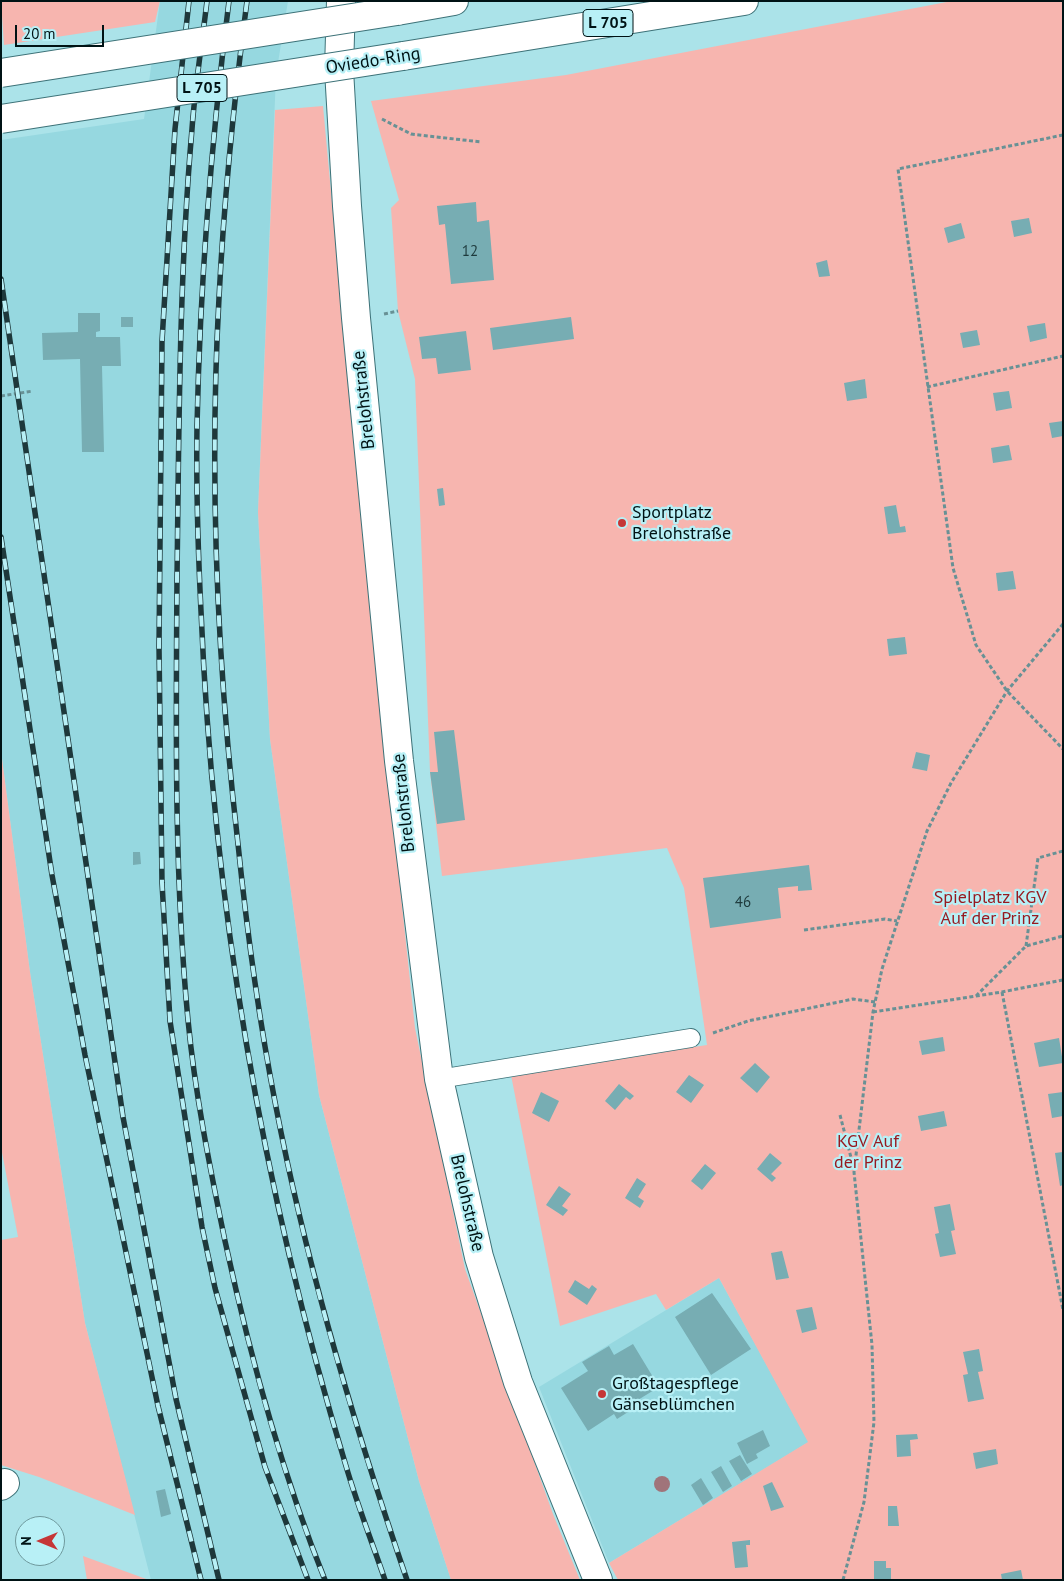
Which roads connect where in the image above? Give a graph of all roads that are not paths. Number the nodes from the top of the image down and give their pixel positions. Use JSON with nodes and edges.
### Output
{"nodes":[{"id":1,"x":341,"y":1,"type":"edge"},
{"id":2,"x":454,"y":1,"type":"edge"},
{"id":3,"x":744,"y":1,"type":"edge"},
{"id":4,"x":1,"y":73,"type":"edge"},
{"id":5,"x":1,"y":119,"type":"edge"},
{"id":6,"x":690,"y":1038,"type":"road end"},
{"id":7,"x":439,"y":1079,"type":"junction"},
{"id":8,"x":598,"y":1580,"type":"edge"}],
"edges":[{"from":1,"to":7,"type":"main road","name":"Brelohstraße"},
{"from":2,"to":4,"type":"main road","bridge":true},
{"from":3,"to":5,"type":"main road","name":"Oviedo-Ring","number":"L 705","bridge":true},
{"from":6,"to":7,"type":"lane"},
{"from":7,"to":8,"type":"main road","name":"Brelohstraße"}]}
